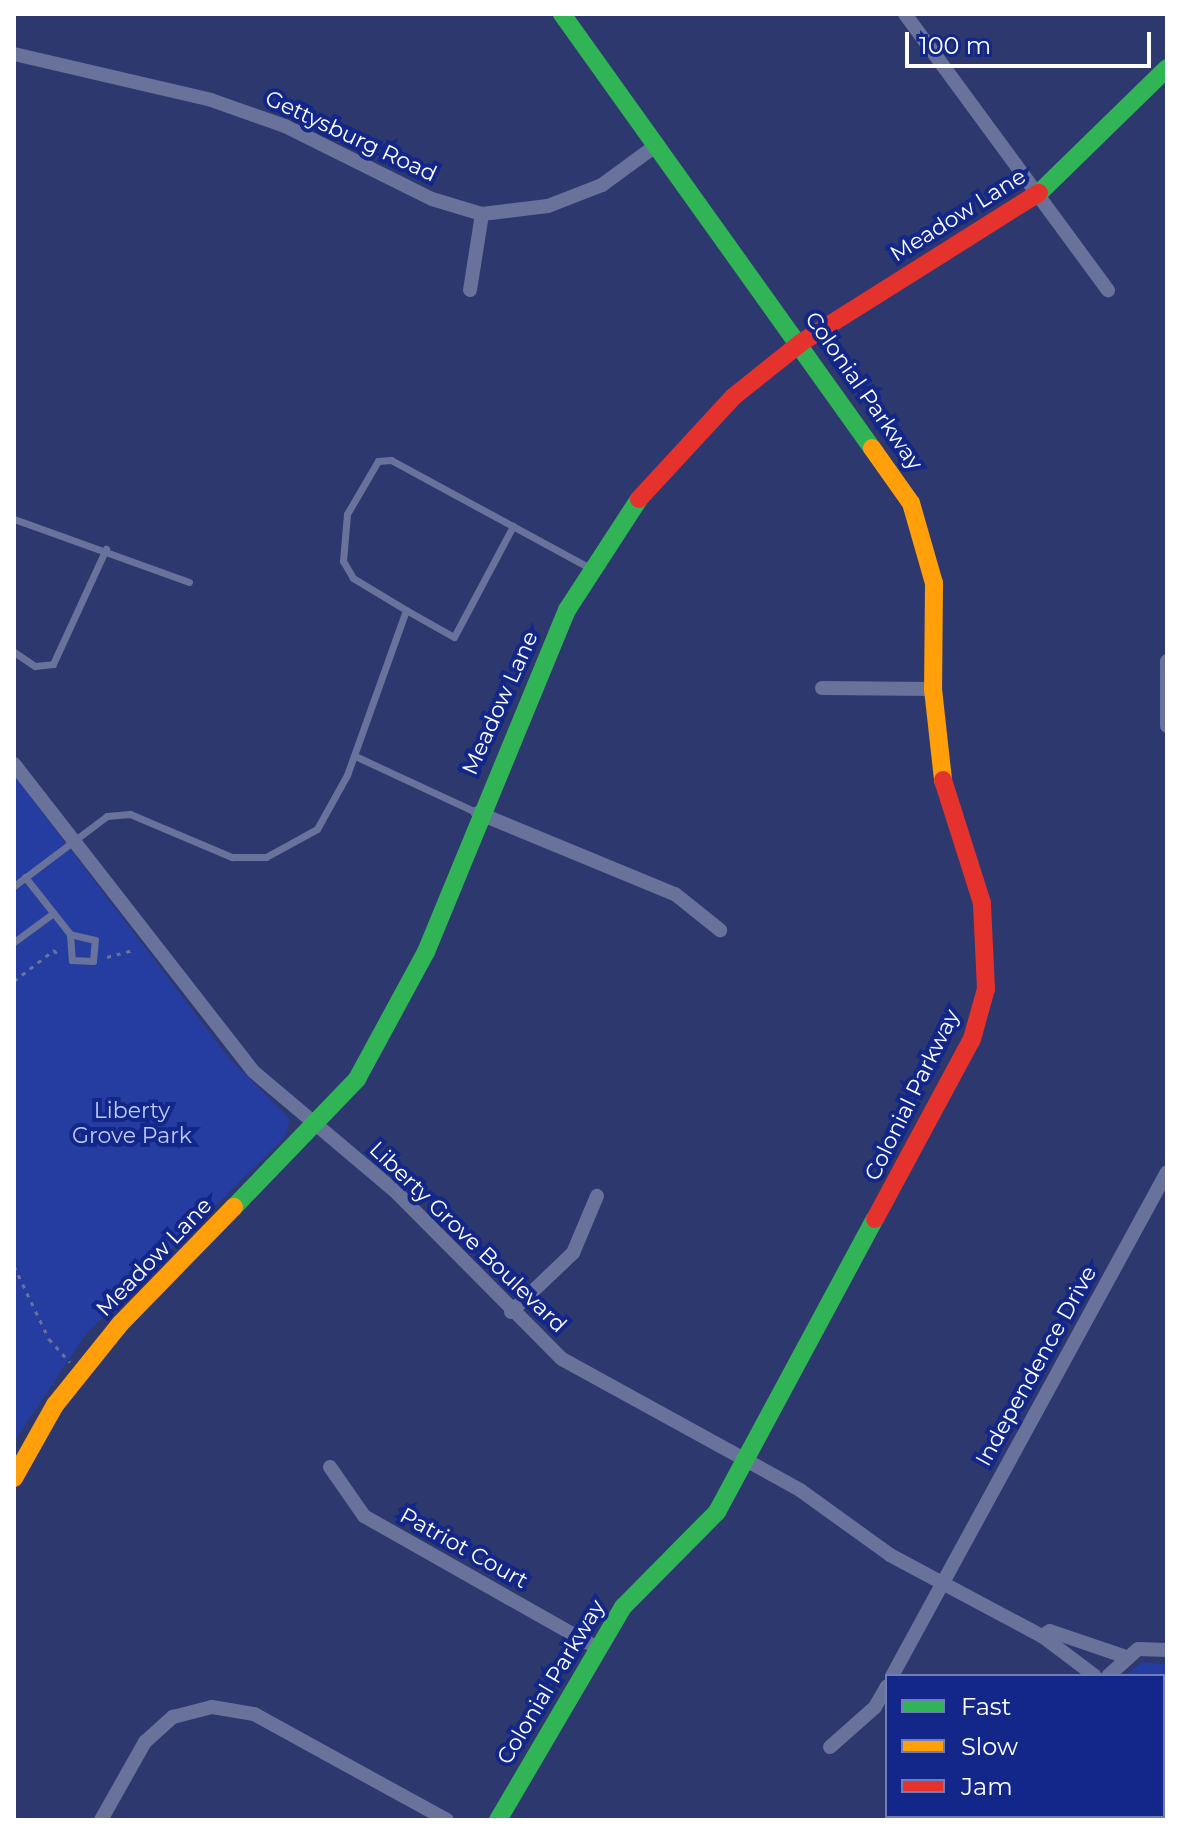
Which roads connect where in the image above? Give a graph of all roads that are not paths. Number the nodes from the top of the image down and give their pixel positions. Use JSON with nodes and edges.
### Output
{"nodes":[{"id":1,"x":562,"y":14,"type":"edge"},
{"id":2,"x":905,"y":14,"type":"edge"},
{"id":3,"x":14,"y":54,"type":"edge"},
{"id":4,"x":1167,"y":68,"type":"edge"},
{"id":5,"x":658,"y":144,"type":"junction"},
{"id":6,"x":1039,"y":193,"type":"junction"},
{"id":7,"x":482,"y":214,"type":"junction"},
{"id":8,"x":470,"y":290,"type":"dead end"},
{"id":9,"x":1108,"y":290,"type":"dead end"},
{"id":10,"x":802,"y":342,"type":"junction"},
{"id":11,"x":14,"y":519,"type":"edge"},
{"id":12,"x":513,"y":526,"type":"junction"},
{"id":13,"x":106,"y":549,"type":"junction"},
{"id":14,"x":590,"y":568,"type":"junction"},
{"id":15,"x":189,"y":582,"type":"dead end"},
{"id":16,"x":406,"y":610,"type":"junction"},
{"id":17,"x":14,"y":652,"type":"edge"},
{"id":18,"x":1167,"y":661,"type":"edge"},
{"id":19,"x":822,"y":688,"type":"dead end"},
{"id":20,"x":933,"y":689,"type":"junction"},
{"id":21,"x":1167,"y":726,"type":"edge"},
{"id":22,"x":355,"y":756,"type":"junction"},
{"id":23,"x":14,"y":764,"type":"edge"},
{"id":24,"x":478,"y":813,"type":"junction"},
{"id":25,"x":76,"y":839,"type":"junction"},
{"id":26,"x":25,"y":877,"type":"junction"},
{"id":27,"x":14,"y":886,"type":"edge"},
{"id":28,"x":52,"y":914,"type":"junction"},
{"id":29,"x":720,"y":930,"type":"dead end"},
{"id":30,"x":70,"y":934,"type":"junction"},
{"id":31,"x":14,"y":942,"type":"edge"},
{"id":32,"x":318,"y":1127,"type":"junction"},
{"id":33,"x":1167,"y":1172,"type":"edge"},
{"id":34,"x":597,"y":1196,"type":"dead end"},
{"id":35,"x":511,"y":1312,"type":"junction"},
{"id":36,"x":745,"y":1461,"type":"junction"},
{"id":37,"x":330,"y":1467,"type":"dead end"},
{"id":38,"x":14,"y":1478,"type":"edge"},
{"id":39,"x":944,"y":1581,"type":"junction"},
{"id":40,"x":1042,"y":1636,"type":"junction"},
{"id":41,"x":1163,"y":1645,"type":"edge"},
{"id":42,"x":596,"y":1647,"type":"junction"},
{"id":43,"x":1123,"y":1656,"type":"junction"},
{"id":44,"x":893,"y":1674,"type":"edge"},
{"id":45,"x":1092,"y":1674,"type":"edge"},
{"id":46,"x":1110,"y":1674,"type":"edge"},
{"id":47,"x":885,"y":1690,"type":"edge"},
{"id":48,"x":830,"y":1747,"type":"dead end"},
{"id":49,"x":101,"y":1820,"type":"edge"},
{"id":50,"x":447,"y":1820,"type":"edge"},
{"id":51,"x":498,"y":1820,"type":"edge"}],
"edges":[{"from":1,"to":5,"type":"street","name":"Colonial Parkway"},
{"from":2,"to":6,"type":"street"},
{"from":3,"to":7,"type":"street","name":"Gettysburg Road"},
{"from":4,"to":6,"type":"street","name":"Meadow Lane"},
{"from":5,"to":7,"type":"street","name":"Gettysburg Road"},
{"from":5,"to":10,"type":"street","name":"Colonial Parkway"},
{"from":6,"to":9,"type":"street"},
{"from":6,"to":10,"type":"street","name":"Meadow Lane"},
{"from":7,"to":8,"type":"street"},
{"from":10,"to":14,"type":"street","name":"Meadow Lane"},
{"from":10,"to":20,"type":"street","name":"Colonial Parkway"},
{"from":11,"to":13,"type":"lane"},
{"from":12,"to":14,"type":"lane"},
{"from":12,"to":16,"type":"lane"},
{"from":12,"to":16,"type":"lane"},
{"from":13,"to":15,"type":"lane"},
{"from":13,"to":17,"type":"lane"},
{"from":14,"to":24,"type":"street","name":"Meadow Lane"},
{"from":16,"to":22,"type":"lane"},
{"from":18,"to":21,"type":"street"},
{"from":19,"to":20,"type":"street"},
{"from":20,"to":36,"type":"street","name":"Colonial Parkway"},
{"from":22,"to":24,"type":"lane"},
{"from":22,"to":25,"type":"lane"},
{"from":23,"to":25,"type":"street","name":"Liberty Grove Boulevard"},
{"from":24,"to":29,"type":"street"},
{"from":24,"to":32,"type":"street","name":"Meadow Lane"},
{"from":25,"to":26,"type":"lane"},
{"from":25,"to":32,"type":"street","name":"Liberty Grove Boulevard"},
{"from":26,"to":27,"type":"lane"},
{"from":26,"to":28,"type":"lane"},
{"from":28,"to":30,"type":"lane"},
{"from":28,"to":31,"type":"lane"},
{"from":30,"to":30,"type":"lane"},
{"from":32,"to":35,"type":"street","name":"Liberty Grove Boulevard"},
{"from":32,"to":38,"type":"street","name":"Meadow Lane"},
{"from":33,"to":39,"type":"street","name":"Independence Drive"},
{"from":34,"to":35,"type":"street"},
{"from":35,"to":36,"type":"street","name":"Liberty Grove Boulevard"},
{"from":36,"to":39,"type":"street","name":"Liberty Grove Boulevard"},
{"from":36,"to":42,"type":"street","name":"Colonial Parkway"},
{"from":37,"to":42,"type":"street","name":"Patriot Court"},
{"from":39,"to":40,"type":"street","name":"Liberty Grove Boulevard"},
{"from":39,"to":44,"type":"street","name":"Independence Drive"},
{"from":40,"to":43,"type":"street","name":"Liberty Grove Boulevard"},
{"from":40,"to":45,"type":"street","name":"Liberty Grove Boulevard"},
{"from":41,"to":43,"type":"street"},
{"from":42,"to":51,"type":"street","name":"Colonial Parkway"},
{"from":43,"to":46,"type":"street"},
{"from":47,"to":48,"type":"street"},
{"from":49,"to":50,"type":"street"}]}
